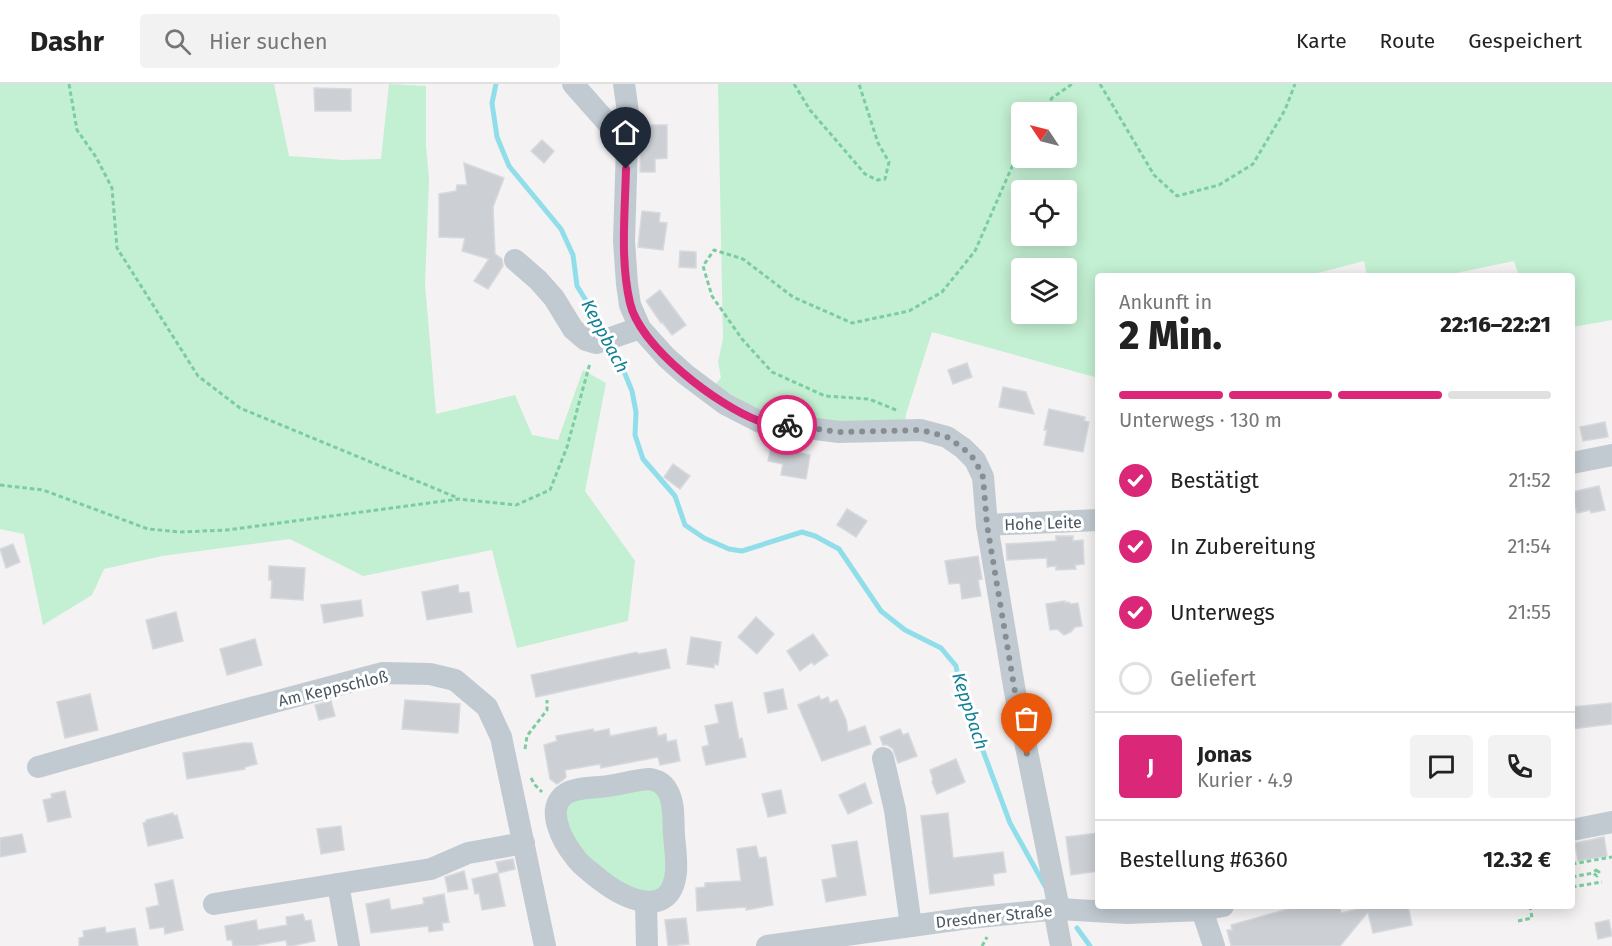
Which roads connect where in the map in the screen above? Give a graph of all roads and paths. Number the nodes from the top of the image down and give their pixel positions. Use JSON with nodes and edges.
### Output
{"nodes":[{"id":1,"x":69,"y":84,"type":"edge"},
{"id":2,"x":573,"y":84,"type":"edge"},
{"id":3,"x":624,"y":84,"type":"edge"},
{"id":4,"x":794,"y":84,"type":"edge"},
{"id":5,"x":859,"y":84,"type":"edge"},
{"id":6,"x":1071,"y":84,"type":"edge"},
{"id":7,"x":1100,"y":84,"type":"edge"},
{"id":8,"x":1295,"y":84,"type":"edge"},
{"id":9,"x":1049,"y":102,"type":"edge"},
{"id":10,"x":627,"y":145,"type":"junction"},
{"id":11,"x":1011,"y":168,"type":"edge"},
{"id":12,"x":515,"y":260,"type":"dead end"},
{"id":13,"x":633,"y":330,"type":"junction"},
{"id":14,"x":600,"y":342,"type":"junction"},
{"id":15,"x":902,"y":413,"type":"dead end"},
{"id":16,"x":1612,"y":455,"type":"edge"},
{"id":17,"x":1575,"y":462,"type":"edge"},
{"id":18,"x":0,"y":485,"type":"edge"},
{"id":19,"x":459,"y":499,"type":"junction"},
{"id":20,"x":1095,"y":520,"type":"edge"},
{"id":21,"x":987,"y":525,"type":"junction"},
{"id":22,"x":546,"y":700,"type":"dead end"},
{"id":23,"x":526,"y":757,"type":"dead end"},
{"id":24,"x":883,"y":758,"type":"dead end"},
{"id":25,"x":38,"y":768,"type":"dead end"},
{"id":26,"x":529,"y":774,"type":"dead end"},
{"id":27,"x":557,"y":804,"type":"junction"},
{"id":28,"x":1612,"y":822,"type":"edge"},
{"id":29,"x":1575,"y":829,"type":"edge"},
{"id":30,"x":524,"y":843,"type":"junction"},
{"id":31,"x":1612,"y":857,"type":"edge"},
{"id":32,"x":1594,"y":861,"type":"junction"},
{"id":33,"x":1575,"y":864,"type":"edge"},
{"id":34,"x":1605,"y":870,"type":"dead end"},
{"id":35,"x":1596,"y":873,"type":"junction"},
{"id":36,"x":1575,"y":876,"type":"edge"},
{"id":37,"x":338,"y":884,"type":"junction"},
{"id":38,"x":1575,"y":886,"type":"edge"},
{"id":39,"x":646,"y":902,"type":"junction"},
{"id":40,"x":214,"y":904,"type":"dead end"},
{"id":41,"x":1056,"y":909,"type":"junction"},
{"id":42,"x":1196,"y":909,"type":"edge"},
{"id":43,"x":1213,"y":909,"type":"edge"},
{"id":44,"x":1530,"y":909,"type":"edge"},
{"id":45,"x":911,"y":926,"type":"junction"},
{"id":46,"x":1520,"y":926,"type":"dead end"},
{"id":47,"x":988,"y":933,"type":"dead end"},
{"id":48,"x":349,"y":946,"type":"edge"},
{"id":49,"x":545,"y":946,"type":"edge"},
{"id":50,"x":647,"y":946,"type":"edge"},
{"id":51,"x":767,"y":946,"type":"edge"},
{"id":52,"x":982,"y":946,"type":"edge"},
{"id":53,"x":1061,"y":946,"type":"edge"},
{"id":54,"x":1214,"y":946,"type":"edge"}],
"edges":[{"from":1,"to":19,"type":"path"},
{"from":2,"to":10,"type":"street"},
{"from":3,"to":10,"type":"street"},
{"from":4,"to":5,"type":"path"},
{"from":6,"to":9,"type":"path"},
{"from":7,"to":8,"type":"path"},
{"from":10,"to":13,"type":"street"},
{"from":11,"to":15,"type":"path"},
{"from":12,"to":14,"type":"street"},
{"from":13,"to":14,"type":"street"},
{"from":13,"to":21,"type":"street"},
{"from":14,"to":19,"type":"path"},
{"from":16,"to":17,"type":"street"},
{"from":18,"to":19,"type":"path"},
{"from":20,"to":21,"type":"street","name":"Hohe Leite"},
{"from":21,"to":41,"type":"street"},
{"from":22,"to":23,"type":"path"},
{"from":24,"to":45,"type":"street"},
{"from":25,"to":30,"type":"street","name":"Am Keppschloß"},
{"from":26,"to":27,"type":"path"},
{"from":27,"to":39,"type":"street"},
{"from":27,"to":39,"type":"street"},
{"from":28,"to":29,"type":"street"},
{"from":30,"to":37,"type":"street"},
{"from":30,"to":49,"type":"street","name":"Am Keppschloß"},
{"from":31,"to":32,"type":"path"},
{"from":32,"to":33,"type":"path"},
{"from":32,"to":35,"type":"path"},
{"from":34,"to":35,"type":"path"},
{"from":35,"to":36,"type":"path"},
{"from":35,"to":38,"type":"path"},
{"from":37,"to":40,"type":"street"},
{"from":37,"to":48,"type":"street"},
{"from":39,"to":50,"type":"street"},
{"from":41,"to":42,"type":"street","name":"Dresdner Straße"},
{"from":41,"to":45,"type":"street","name":"Dresdner Straße"},
{"from":41,"to":53,"type":"street"},
{"from":43,"to":54,"type":"street"},
{"from":44,"to":46,"type":"path"},
{"from":45,"to":51,"type":"street","name":"Dresdner Straße"},
{"from":47,"to":52,"type":"path"}]}
